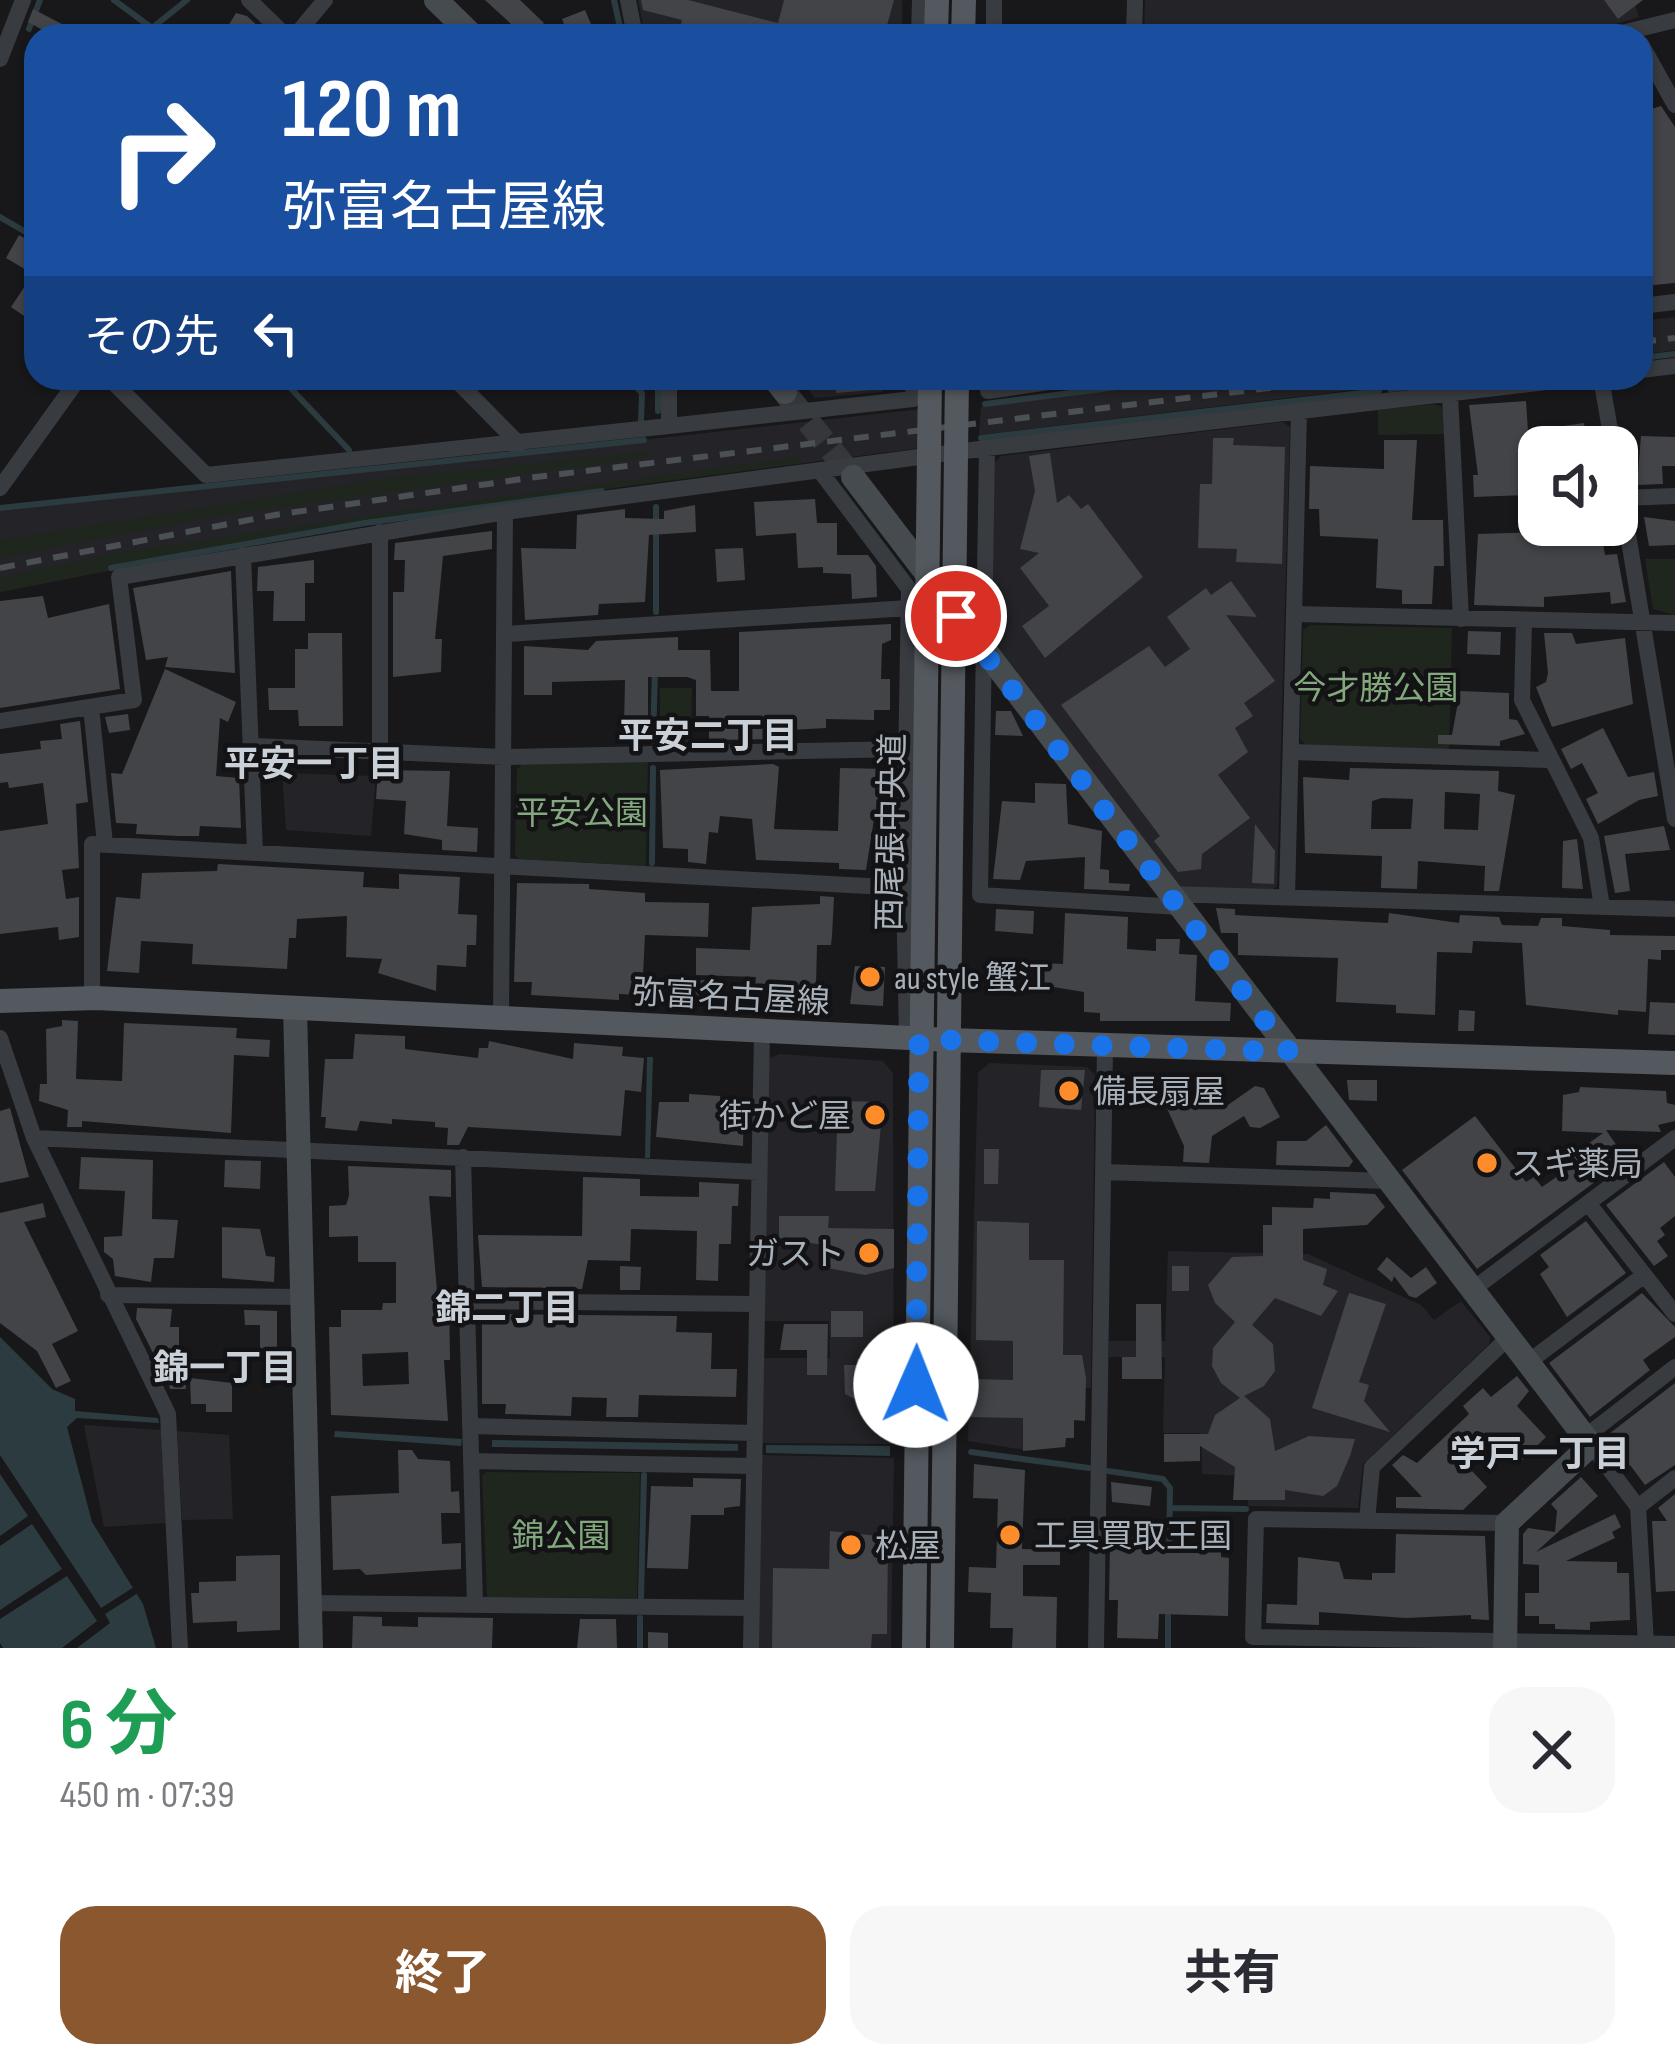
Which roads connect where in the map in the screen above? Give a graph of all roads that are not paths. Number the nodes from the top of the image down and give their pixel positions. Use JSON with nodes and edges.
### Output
{"nodes":[{"id":1,"x":23,"y":0,"type":"edge"},
{"id":2,"x":250,"y":0,"type":"edge"},
{"id":3,"x":325,"y":0,"type":"edge"},
{"id":4,"x":436,"y":0,"type":"edge"},
{"id":5,"x":1664,"y":0,"type":"edge"},
{"id":6,"x":1669,"y":20,"type":"edge"},
{"id":7,"x":277,"y":24,"type":"edge"},
{"id":8,"x":302,"y":24,"type":"edge"},
{"id":9,"x":460,"y":24,"type":"edge"},
{"id":10,"x":6,"y":38,"type":"edge"},
{"id":11,"x":0,"y":59,"type":"edge"},
{"id":12,"x":1653,"y":65,"type":"edge"},
{"id":13,"x":1675,"y":105,"type":"edge"},
{"id":14,"x":70,"y":390,"type":"edge"},
{"id":15,"x":122,"y":390,"type":"edge"},
{"id":16,"x":466,"y":390,"type":"edge"},
{"id":17,"x":669,"y":390,"type":"edge"},
{"id":18,"x":914,"y":390,"type":"edge"},
{"id":19,"x":930,"y":390,"type":"edge"},
{"id":20,"x":957,"y":390,"type":"edge"},
{"id":21,"x":1488,"y":390,"type":"edge"},
{"id":22,"x":1603,"y":390,"type":"edge"},
{"id":23,"x":1450,"y":395,"type":"junction"},
{"id":24,"x":1299,"y":412,"type":"junction"},
{"id":25,"x":669,"y":426,"type":"junction"},
{"id":26,"x":1609,"y":426,"type":"edge"},
{"id":27,"x":519,"y":444,"type":"junction"},
{"id":28,"x":987,"y":448,"type":"junction"},
{"id":29,"x":820,"y":471,"type":"junction"},
{"id":30,"x":854,"y":477,"type":"tunnel mouth"},
{"id":31,"x":0,"y":488,"type":"edge"},
{"id":32,"x":1675,"y":496,"type":"edge"},
{"id":33,"x":1638,"y":497,"type":"edge"},
{"id":34,"x":505,"y":512,"type":"junction"},
{"id":35,"x":380,"y":532,"type":"junction"},
{"id":36,"x":1630,"y":546,"type":"edge"},
{"id":37,"x":243,"y":555,"type":"junction"},
{"id":38,"x":909,"y":608,"type":"junction"},
{"id":39,"x":1295,"y":614,"type":"junction"},
{"id":40,"x":1461,"y":619,"type":"junction"},
{"id":41,"x":1524,"y":622,"type":"junction"},
{"id":42,"x":1642,"y":622,"type":"junction"},
{"id":43,"x":1675,"y":623,"type":"edge"},
{"id":44,"x":506,"y":634,"type":"junction"},
{"id":45,"x":983,"y":653,"type":"junction"},
{"id":46,"x":91,"y":707,"type":"junction"},
{"id":47,"x":0,"y":721,"type":"edge"},
{"id":48,"x":250,"y":746,"type":"junction"},
{"id":49,"x":906,"y":749,"type":"junction"},
{"id":50,"x":380,"y":750,"type":"junction"},
{"id":51,"x":1291,"y":752,"type":"junction"},
{"id":52,"x":504,"y":757,"type":"junction"},
{"id":53,"x":1548,"y":760,"type":"junction"},
{"id":54,"x":1671,"y":764,"type":"edge"},
{"id":55,"x":1675,"y":819,"type":"edge"},
{"id":56,"x":105,"y":844,"type":"junction"},
{"id":57,"x":255,"y":852,"type":"junction"},
{"id":58,"x":503,"y":868,"type":"junction"},
{"id":59,"x":904,"y":888,"type":"junction"},
{"id":60,"x":1287,"y":898,"type":"junction"},
{"id":61,"x":1174,"y":900,"type":"junction"},
{"id":62,"x":1602,"y":907,"type":"junction"},
{"id":63,"x":1675,"y":909,"type":"edge"},
{"id":64,"x":92,"y":998,"type":"junction"},
{"id":65,"x":0,"y":1001,"type":"edge"},
{"id":66,"x":295,"y":1008,"type":"junction"},
{"id":67,"x":501,"y":1017,"type":"junction"},
{"id":68,"x":762,"y":1030,"type":"junction"},
{"id":69,"x":0,"y":1038,"type":"edge"},
{"id":70,"x":913,"y":1038,"type":"junction"},
{"id":71,"x":950,"y":1040,"type":"junction"},
{"id":72,"x":1105,"y":1046,"type":"junction"},
{"id":73,"x":1289,"y":1052,"type":"junction"},
{"id":74,"x":1675,"y":1063,"type":"edge"},
{"id":75,"x":34,"y":1138,"type":"junction"},
{"id":76,"x":1675,"y":1138,"type":"edge"},
{"id":77,"x":298,"y":1149,"type":"junction"},
{"id":78,"x":463,"y":1157,"type":"junction"},
{"id":79,"x":759,"y":1172,"type":"junction"},
{"id":80,"x":1103,"y":1172,"type":"junction"},
{"id":81,"x":1388,"y":1181,"type":"junction"},
{"id":82,"x":1588,"y":1203,"type":"junction"},
{"id":83,"x":1643,"y":1276,"type":"junction"},
{"id":84,"x":1472,"y":1290,"type":"junction"},
{"id":85,"x":108,"y":1295,"type":"junction"},
{"id":86,"x":302,"y":1297,"type":"junction"},
{"id":87,"x":467,"y":1300,"type":"junction"},
{"id":88,"x":757,"y":1304,"type":"junction"},
{"id":89,"x":1675,"y":1314,"type":"edge"},
{"id":90,"x":1508,"y":1337,"type":"junction"},
{"id":91,"x":1527,"y":1363,"type":"junction"},
{"id":92,"x":1675,"y":1367,"type":"edge"},
{"id":93,"x":470,"y":1426,"type":"junction"},
{"id":94,"x":755,"y":1433,"type":"junction"},
{"id":95,"x":1588,"y":1441,"type":"junction"},
{"id":96,"x":471,"y":1461,"type":"junction"},
{"id":97,"x":754,"y":1466,"type":"junction"},
{"id":98,"x":1675,"y":1478,"type":"edge"},
{"id":99,"x":1638,"y":1507,"type":"junction"},
{"id":100,"x":1367,"y":1521,"type":"junction"},
{"id":101,"x":1507,"y":1523,"type":"junction"},
{"id":102,"x":310,"y":1603,"type":"junction"},
{"id":103,"x":475,"y":1605,"type":"junction"},
{"id":104,"x":752,"y":1608,"type":"junction"},
{"id":105,"x":1646,"y":1643,"type":"junction"},
{"id":106,"x":1675,"y":1643,"type":"edge"},
{"id":107,"x":1505,"y":1644,"type":"edge"},
{"id":108,"x":180,"y":1648,"type":"edge"},
{"id":109,"x":311,"y":1648,"type":"edge"},
{"id":110,"x":752,"y":1648,"type":"edge"},
{"id":111,"x":914,"y":1648,"type":"edge"},
{"id":112,"x":942,"y":1648,"type":"edge"},
{"id":113,"x":1096,"y":1648,"type":"edge"}],
"edges":[{"from":1,"to":10,"type":"street"},
{"from":2,"to":7,"type":"street"},
{"from":3,"to":8,"type":"street"},
{"from":4,"to":9,"type":"street"},
{"from":5,"to":6,"type":"street"},
{"from":10,"to":11,"type":"street"},
{"from":12,"to":13,"type":"street"},
{"from":14,"to":31,"type":"street"},
{"from":15,"to":27,"type":"street"},
{"from":16,"to":27,"type":"street"},
{"from":17,"to":25,"type":"street"},
{"from":18,"to":25,"type":"street"},
{"from":19,"to":70,"type":"main road","name":"西尾張中央道","bridge":true},
{"from":20,"to":71,"type":"main road","name":"西尾張中央道","bridge":true},
{"from":21,"to":23,"type":"street"},
{"from":22,"to":26,"type":"street"},
{"from":23,"to":24,"type":"street"},
{"from":23,"to":40,"type":"street"},
{"from":24,"to":28,"type":"street"},
{"from":24,"to":39,"type":"street"},
{"from":25,"to":27,"type":"street"},
{"from":28,"to":29,"type":"street"},
{"from":28,"to":45,"type":"street"},
{"from":29,"to":34,"type":"street"},
{"from":29,"to":38,"type":"street"},
{"from":30,"to":45,"type":"street"},
{"from":32,"to":33,"type":"street"},
{"from":34,"to":35,"type":"street"},
{"from":34,"to":44,"type":"street"},
{"from":35,"to":37,"type":"street"},
{"from":35,"to":50,"type":"street"},
{"from":36,"to":42,"type":"street"},
{"from":37,"to":46,"type":"street"},
{"from":37,"to":48,"type":"street"},
{"from":38,"to":44,"type":"street"},
{"from":38,"to":49,"type":"street"},
{"from":39,"to":40,"type":"street"},
{"from":39,"to":51,"type":"street"},
{"from":40,"to":41,"type":"street"},
{"from":41,"to":42,"type":"street"},
{"from":41,"to":53,"type":"street"},
{"from":42,"to":43,"type":"street"},
{"from":42,"to":54,"type":"street"},
{"from":44,"to":52,"type":"street"},
{"from":45,"to":61,"type":"street"},
{"from":45,"to":61,"type":"street"},
{"from":46,"to":47,"type":"street"},
{"from":46,"to":56,"type":"street"},
{"from":48,"to":50,"type":"street"},
{"from":48,"to":57,"type":"street"},
{"from":49,"to":52,"type":"street"},
{"from":49,"to":59,"type":"street"},
{"from":50,"to":52,"type":"street"},
{"from":51,"to":53,"type":"street"},
{"from":51,"to":60,"type":"street"},
{"from":52,"to":58,"type":"street"},
{"from":53,"to":62,"type":"street"},
{"from":54,"to":55,"type":"street"},
{"from":56,"to":57,"type":"street"},
{"from":56,"to":64,"type":"street"},
{"from":57,"to":58,"type":"street"},
{"from":58,"to":59,"type":"street"},
{"from":58,"to":67,"type":"street"},
{"from":59,"to":70,"type":"street"},
{"from":60,"to":61,"type":"street"},
{"from":60,"to":62,"type":"street"},
{"from":61,"to":73,"type":"street"},
{"from":62,"to":63,"type":"street"},
{"from":64,"to":65,"type":"main road","name":"弥富名古屋線"},
{"from":64,"to":66,"type":"main road","name":"弥富名古屋線"},
{"from":66,"to":67,"type":"main road","name":"弥富名古屋線"},
{"from":66,"to":77,"type":"street"},
{"from":67,"to":68,"type":"main road","name":"弥富名古屋線"},
{"from":68,"to":70,"type":"main road","name":"弥富名古屋線"},
{"from":68,"to":79,"type":"street"},
{"from":69,"to":75,"type":"street"},
{"from":70,"to":71,"type":"main road","name":"弥富名古屋線"},
{"from":70,"to":111,"type":"main road","name":"西尾張中央道"},
{"from":71,"to":72,"type":"main road","name":"弥富名古屋線"},
{"from":71,"to":112,"type":"main road","name":"西尾張中央道"},
{"from":72,"to":73,"type":"main road","name":"弥富名古屋線"},
{"from":72,"to":80,"type":"street"},
{"from":73,"to":74,"type":"main road","name":"弥富名古屋線"},
{"from":73,"to":81,"type":"street"},
{"from":75,"to":77,"type":"street"},
{"from":75,"to":85,"type":"street"},
{"from":76,"to":82,"type":"street"},
{"from":77,"to":78,"type":"street"},
{"from":77,"to":86,"type":"street"},
{"from":78,"to":79,"type":"street"},
{"from":78,"to":87,"type":"street"},
{"from":79,"to":88,"type":"street"},
{"from":80,"to":81,"type":"street"},
{"from":80,"to":113,"type":"street"},
{"from":81,"to":84,"type":"street"},
{"from":82,"to":83,"type":"street"},
{"from":82,"to":84,"type":"street"},
{"from":83,"to":89,"type":"street"},
{"from":83,"to":91,"type":"street"},
{"from":84,"to":90,"type":"street"},
{"from":85,"to":86,"type":"street"},
{"from":85,"to":108,"type":"street"},
{"from":86,"to":102,"type":"street"},
{"from":87,"to":88,"type":"street"},
{"from":87,"to":93,"type":"street"},
{"from":88,"to":94,"type":"street"},
{"from":90,"to":91,"type":"street"},
{"from":90,"to":100,"type":"street"},
{"from":91,"to":95,"type":"street"},
{"from":92,"to":95,"type":"street"},
{"from":93,"to":94,"type":"street"},
{"from":93,"to":96,"type":"street"},
{"from":94,"to":97,"type":"street"},
{"from":95,"to":99,"type":"street"},
{"from":95,"to":101,"type":"street"},
{"from":96,"to":97,"type":"street"},
{"from":96,"to":103,"type":"street"},
{"from":97,"to":104,"type":"street"},
{"from":98,"to":99,"type":"street"},
{"from":99,"to":105,"type":"street"},
{"from":100,"to":101,"type":"street"},
{"from":100,"to":107,"type":"street"},
{"from":101,"to":107,"type":"street"},
{"from":102,"to":103,"type":"street"},
{"from":102,"to":109,"type":"street"},
{"from":103,"to":104,"type":"street"},
{"from":104,"to":110,"type":"street"},
{"from":105,"to":106,"type":"street"},
{"from":105,"to":107,"type":"street"}]}
